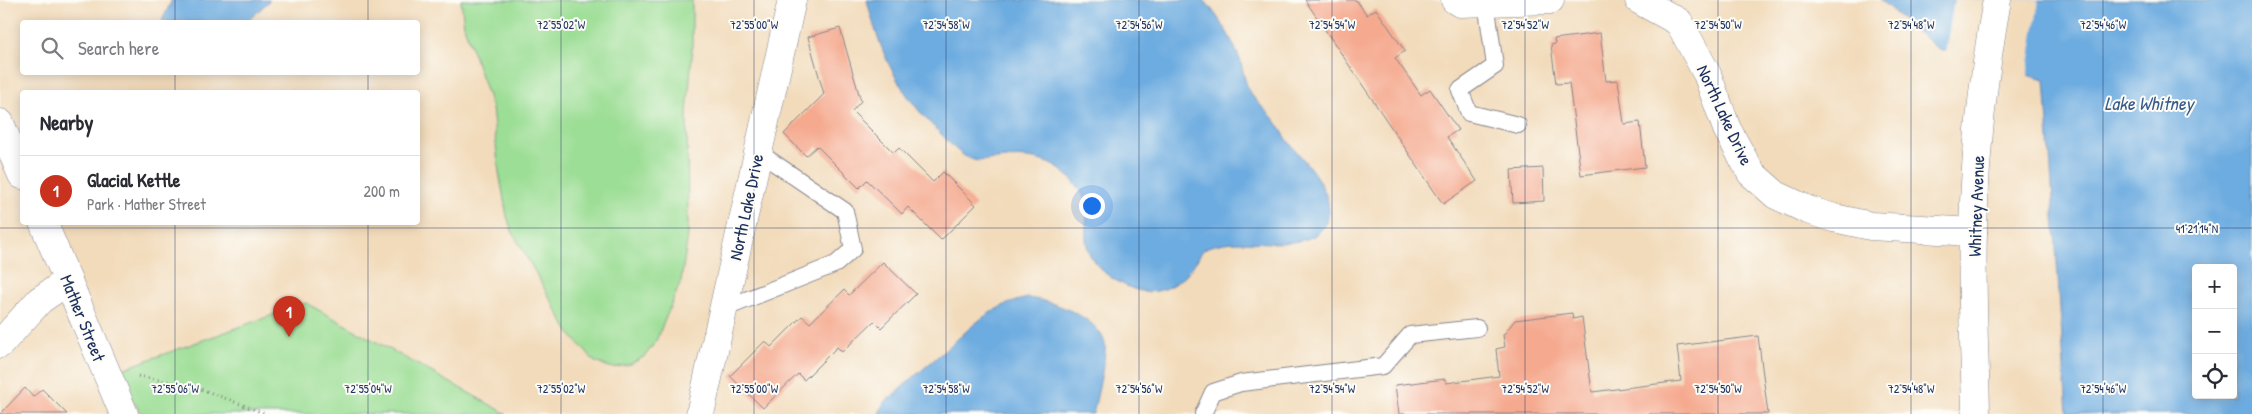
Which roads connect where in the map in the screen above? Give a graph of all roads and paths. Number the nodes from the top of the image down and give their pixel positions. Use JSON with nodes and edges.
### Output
{"nodes":[{"id":1,"x":792,"y":0,"type":"edge"},
{"id":2,"x":1455,"y":0,"type":"edge"},
{"id":3,"x":1550,"y":0,"type":"edge"},
{"id":4,"x":1639,"y":0,"type":"edge"},
{"id":5,"x":1997,"y":0,"type":"edge"},
{"id":6,"x":1486,"y":2,"type":"junction"},
{"id":7,"x":0,"y":123,"type":"edge"},
{"id":8,"x":1518,"y":125,"type":"dead end"},
{"id":9,"x":758,"y":152,"type":"junction"},
{"id":10,"x":20,"y":170,"type":"edge"},
{"id":11,"x":44,"y":225,"type":"edge"},
{"id":12,"x":1973,"y":232,"type":"junction"},
{"id":13,"x":68,"y":281,"type":"junction"},
{"id":14,"x":723,"y":309,"type":"junction"},
{"id":15,"x":1477,"y":328,"type":"dead end"},
{"id":16,"x":0,"y":344,"type":"edge"},
{"id":17,"x":107,"y":376,"type":"junction"},
{"id":18,"x":124,"y":414,"type":"edge"},
{"id":19,"x":266,"y":414,"type":"edge"},
{"id":20,"x":700,"y":414,"type":"edge"},
{"id":21,"x":1204,"y":414,"type":"edge"},
{"id":22,"x":1976,"y":414,"type":"edge"}],
"edges":[{"from":1,"to":9,"type":"street","name":"North Lake Drive"},
{"from":2,"to":6,"type":"street"},
{"from":3,"to":6,"type":"street"},
{"from":4,"to":12,"type":"street","name":"North Lake Drive"},
{"from":5,"to":12,"type":"street","name":"Whitney Avenue"},
{"from":6,"to":8,"type":"lane"},
{"from":7,"to":10,"type":"street"},
{"from":9,"to":14,"type":"street","name":"North Lake Drive"},
{"from":9,"to":14,"type":"lane"},
{"from":11,"to":13,"type":"street","name":"Mather Street"},
{"from":12,"to":22,"type":"street","name":"Whitney Avenue"},
{"from":13,"to":16,"type":"street"},
{"from":13,"to":17,"type":"street","name":"Mather Street"},
{"from":14,"to":20,"type":"street","name":"North Lake Drive"},
{"from":15,"to":21,"type":"lane"},
{"from":17,"to":18,"type":"street","name":"Mather Street"},
{"from":17,"to":19,"type":"path"}]}
